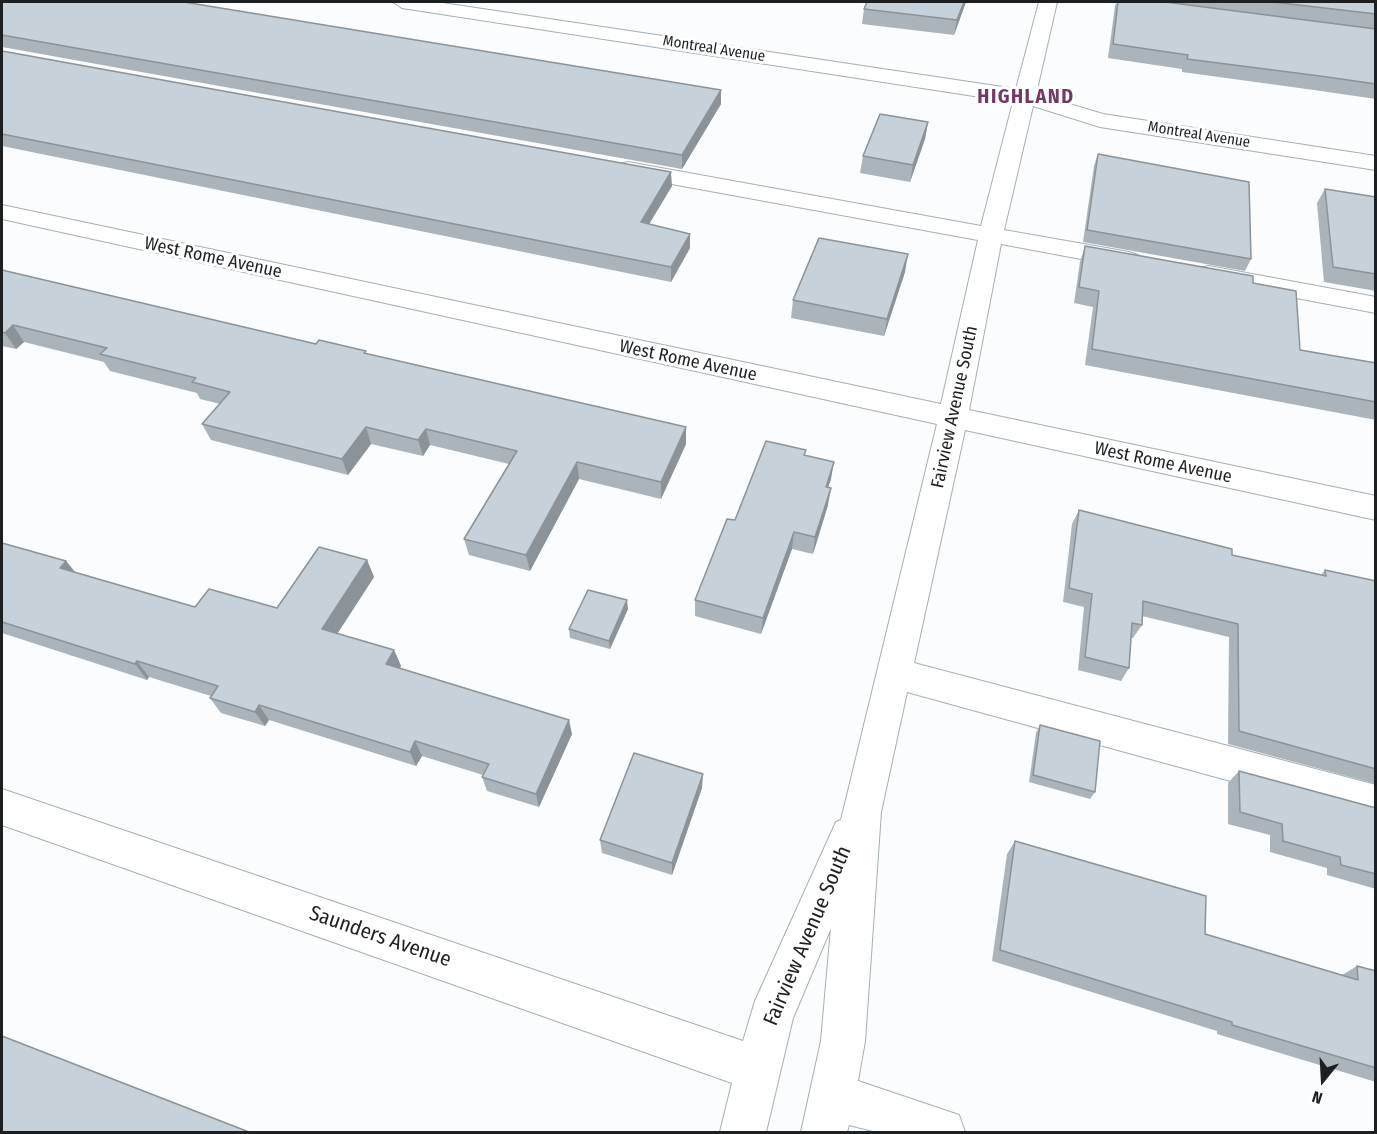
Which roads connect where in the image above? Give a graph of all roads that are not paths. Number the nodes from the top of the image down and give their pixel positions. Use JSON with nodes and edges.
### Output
{"nodes":[{"id":1,"x":402,"y":2,"type":"edge"},
{"id":2,"x":1048,"y":2,"type":"edge"},
{"id":3,"x":1025,"y":97,"type":"junction"},
{"id":4,"x":1376,"y":143,"type":"edge"},
{"id":5,"x":1376,"y":163,"type":"edge"},
{"id":6,"x":602,"y":164,"type":"edge"},
{"id":7,"x":2,"y":212,"type":"edge"},
{"id":8,"x":992,"y":235,"type":"junction"},
{"id":9,"x":1152,"y":264,"type":"edge"},
{"id":10,"x":1187,"y":270,"type":"edge"},
{"id":11,"x":1376,"y":304,"type":"edge"},
{"id":12,"x":953,"y":419,"type":"junction"},
{"id":13,"x":1376,"y":508,"type":"edge"},
{"id":14,"x":892,"y":673,"type":"junction"},
{"id":15,"x":1376,"y":803,"type":"edge"},
{"id":16,"x":2,"y":807,"type":"edge"},
{"id":17,"x":861,"y":812,"type":"junction"},
{"id":18,"x":758,"y":1070,"type":"junction"},
{"id":19,"x":829,"y":1115,"type":"edge"},
{"id":20,"x":743,"y":1132,"type":"edge"},
{"id":21,"x":942,"y":1132,"type":"edge"}],
"edges":[{"from":1,"to":3,"type":"street","name":"Montreal Avenue"},
{"from":2,"to":3,"type":"street","name":"Fairview Avenue South"},
{"from":3,"to":4,"type":"street","name":"Montreal Avenue"},
{"from":3,"to":5,"type":"street","name":"Montreal Avenue"},
{"from":3,"to":8,"type":"street","name":"Fairview Avenue South"},
{"from":6,"to":8,"type":"street"},
{"from":7,"to":12,"type":"street","name":"West Rome Avenue"},
{"from":8,"to":9,"type":"street"},
{"from":8,"to":12,"type":"street","name":"Fairview Avenue South"},
{"from":10,"to":11,"type":"street"},
{"from":12,"to":13,"type":"street","name":"West Rome Avenue"},
{"from":12,"to":14,"type":"street","name":"Fairview Avenue South"},
{"from":14,"to":15,"type":"street"},
{"from":14,"to":17,"type":"street","name":"Fairview Avenue South"},
{"from":16,"to":18,"type":"street","name":"Saunders Avenue"},
{"from":17,"to":18,"type":"street","name":"Fairview Avenue South"},
{"from":17,"to":19,"type":"street","name":"Fairview Avenue South"},
{"from":18,"to":20,"type":"street","name":"Fairview Avenue South"},
{"from":19,"to":21,"type":"street"}]}
